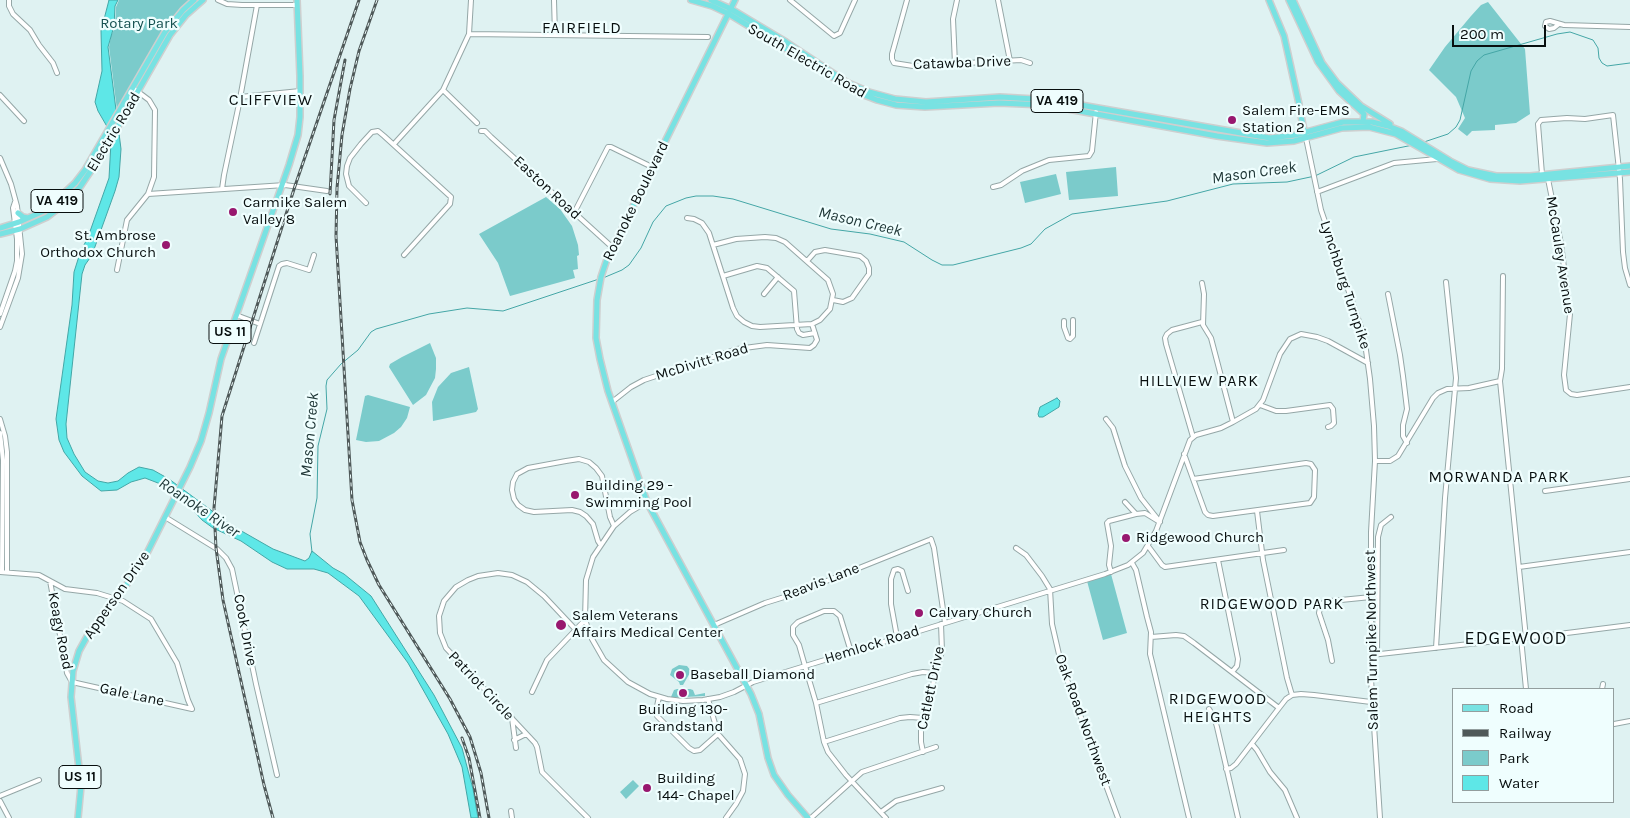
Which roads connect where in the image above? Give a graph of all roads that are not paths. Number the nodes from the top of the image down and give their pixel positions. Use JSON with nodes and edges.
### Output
{"nodes":[{"id":1,"x":9,"y":0,"type":"edge"},
{"id":2,"x":194,"y":0,"type":"edge"},
{"id":3,"x":203,"y":0,"type":"edge"},
{"id":4,"x":218,"y":0,"type":"edge"},
{"id":5,"x":471,"y":0,"type":"edge"},
{"id":6,"x":554,"y":0,"type":"edge"},
{"id":7,"x":691,"y":0,"type":"edge"},
{"id":8,"x":710,"y":0,"type":"edge"},
{"id":9,"x":736,"y":0,"type":"edge"},
{"id":10,"x":790,"y":0,"type":"edge"},
{"id":11,"x":856,"y":0,"type":"edge"},
{"id":12,"x":907,"y":0,"type":"edge"},
{"id":13,"x":957,"y":0,"type":"edge"},
{"id":14,"x":998,"y":0,"type":"edge"},
{"id":15,"x":1269,"y":0,"type":"edge"},
{"id":16,"x":1289,"y":0,"type":"edge"},
{"id":17,"x":1294,"y":0,"type":"edge"},
{"id":18,"x":297,"y":2,"type":"edge"},
{"id":19,"x":257,"y":5,"type":"junction"},
{"id":20,"x":730,"y":12,"type":"junction"},
{"id":21,"x":1559,"y":24,"type":"dead end"},
{"id":22,"x":1630,"y":27,"type":"edge"},
{"id":23,"x":469,"y":34,"type":"junction"},
{"id":24,"x":555,"y":35,"type":"junction"},
{"id":25,"x":708,"y":37,"type":"dead end"},
{"id":26,"x":1010,"y":61,"type":"junction"},
{"id":27,"x":1030,"y":63,"type":"dead end"},
{"id":28,"x":955,"y":64,"type":"junction"},
{"id":29,"x":57,"y":73,"type":"dead end"},
{"id":30,"x":133,"y":88,"type":"junction"},
{"id":31,"x":443,"y":90,"type":"junction"},
{"id":32,"x":300,"y":91,"type":"junction"},
{"id":33,"x":138,"y":92,"type":"junction"},
{"id":34,"x":0,"y":95,"type":"edge"},
{"id":35,"x":240,"y":97,"type":"junction"},
{"id":36,"x":127,"y":104,"type":"junction"},
{"id":37,"x":1299,"y":104,"type":"dead end"},
{"id":38,"x":1097,"y":110,"type":"junction"},
{"id":39,"x":1300,"y":111,"type":"dead end"},
{"id":40,"x":24,"y":121,"type":"dead end"},
{"id":41,"x":1363,"y":121,"type":"junction"},
{"id":42,"x":476,"y":123,"type":"dead end"},
{"id":43,"x":481,"y":131,"type":"dead end"},
{"id":44,"x":1400,"y":132,"type":"junction"},
{"id":45,"x":1305,"y":135,"type":"junction"},
{"id":46,"x":1408,"y":139,"type":"junction"},
{"id":47,"x":394,"y":144,"type":"junction"},
{"id":48,"x":99,"y":153,"type":"junction"},
{"id":49,"x":1433,"y":153,"type":"junction"},
{"id":50,"x":0,"y":158,"type":"edge"},
{"id":51,"x":1436,"y":159,"type":"junction"},
{"id":52,"x":1630,"y":166,"type":"edge"},
{"id":53,"x":652,"y":167,"type":"junction"},
{"id":54,"x":1619,"y":170,"type":"junction"},
{"id":55,"x":1630,"y":172,"type":"edge"},
{"id":56,"x":1542,"y":174,"type":"junction"},
{"id":57,"x":1548,"y":178,"type":"junction"},
{"id":58,"x":282,"y":185,"type":"junction"},
{"id":59,"x":993,"y":187,"type":"dead end"},
{"id":60,"x":222,"y":189,"type":"junction"},
{"id":61,"x":327,"y":191,"type":"dead end"},
{"id":62,"x":1317,"y":192,"type":"junction"},
{"id":63,"x":148,"y":194,"type":"junction"},
{"id":64,"x":15,"y":202,"type":"junction"},
{"id":65,"x":366,"y":203,"type":"dead end"},
{"id":66,"x":18,"y":212,"type":"junction"},
{"id":67,"x":574,"y":213,"type":"junction"},
{"id":68,"x":28,"y":218,"type":"junction"},
{"id":69,"x":687,"y":218,"type":"dead end"},
{"id":70,"x":17,"y":223,"type":"junction"},
{"id":71,"x":0,"y":228,"type":"edge"},
{"id":72,"x":18,"y":230,"type":"junction"},
{"id":73,"x":0,"y":234,"type":"edge"},
{"id":74,"x":714,"y":245,"type":"junction"},
{"id":75,"x":612,"y":247,"type":"junction"},
{"id":76,"x":314,"y":255,"type":"dead end"},
{"id":77,"x":404,"y":255,"type":"dead end"},
{"id":78,"x":807,"y":261,"type":"junction"},
{"id":79,"x":117,"y":270,"type":"dead end"},
{"id":80,"x":723,"y":276,"type":"junction"},
{"id":81,"x":1503,"y":276,"type":"dead end"},
{"id":82,"x":778,"y":277,"type":"junction"},
{"id":83,"x":1446,"y":282,"type":"dead end"},
{"id":84,"x":1202,"y":283,"type":"dead end"},
{"id":85,"x":1630,"y":285,"type":"edge"},
{"id":86,"x":764,"y":294,"type":"dead end"},
{"id":87,"x":1388,"y":294,"type":"dead end"},
{"id":88,"x":833,"y":300,"type":"junction"},
{"id":89,"x":6,"y":304,"type":"junction"},
{"id":90,"x":0,"y":314,"type":"edge"},
{"id":91,"x":236,"y":315,"type":"junction"},
{"id":92,"x":1073,"y":320,"type":"dead end"},
{"id":93,"x":1064,"y":321,"type":"dead end"},
{"id":94,"x":1202,"y":322,"type":"junction"},
{"id":95,"x":260,"y":324,"type":"junction"},
{"id":96,"x":812,"y":324,"type":"junction"},
{"id":97,"x":797,"y":326,"type":"junction"},
{"id":98,"x":0,"y":327,"type":"edge"},
{"id":99,"x":815,"y":333,"type":"junction"},
{"id":100,"x":254,"y":343,"type":"dead end"},
{"id":101,"x":1368,"y":363,"type":"junction"},
{"id":102,"x":1500,"y":381,"type":"junction"},
{"id":103,"x":1630,"y":387,"type":"edge"},
{"id":104,"x":1455,"y":389,"type":"junction"},
{"id":105,"x":612,"y":402,"type":"junction"},
{"id":106,"x":1260,"y":405,"type":"junction"},
{"id":107,"x":0,"y":419,"type":"edge"},
{"id":108,"x":1106,"y":419,"type":"dead end"},
{"id":109,"x":1233,"y":422,"type":"junction"},
{"id":110,"x":1328,"y":428,"type":"dead end"},
{"id":111,"x":0,"y":433,"type":"edge"},
{"id":112,"x":1193,"y":437,"type":"junction"},
{"id":113,"x":1407,"y":444,"type":"junction"},
{"id":114,"x":1184,"y":454,"type":"junction"},
{"id":115,"x":1375,"y":461,"type":"junction"},
{"id":116,"x":1193,"y":479,"type":"junction"},
{"id":117,"x":1630,"y":479,"type":"edge"},
{"id":118,"x":1545,"y":491,"type":"dead end"},
{"id":119,"x":647,"y":502,"type":"junction"},
{"id":120,"x":1125,"y":502,"type":"dead end"},
{"id":121,"x":1257,"y":511,"type":"junction"},
{"id":122,"x":1136,"y":514,"type":"junction"},
{"id":123,"x":165,"y":517,"type":"junction"},
{"id":124,"x":1391,"y":517,"type":"dead end"},
{"id":125,"x":1160,"y":522,"type":"junction"},
{"id":126,"x":614,"y":526,"type":"junction"},
{"id":127,"x":930,"y":540,"type":"joint"},
{"id":128,"x":600,"y":544,"type":"junction"},
{"id":129,"x":1148,"y":546,"type":"junction"},
{"id":130,"x":1016,"y":548,"type":"dead end"},
{"id":131,"x":1284,"y":550,"type":"dead end"},
{"id":132,"x":1630,"y":552,"type":"edge"},
{"id":133,"x":1263,"y":554,"type":"junction"},
{"id":134,"x":1218,"y":560,"type":"junction"},
{"id":135,"x":1132,"y":563,"type":"junction"},
{"id":136,"x":1519,"y":567,"type":"junction"},
{"id":137,"x":1,"y":572,"type":"edge"},
{"id":138,"x":7,"y":572,"type":"junction"},
{"id":139,"x":1111,"y":572,"type":"junction"},
{"id":140,"x":50,"y":581,"type":"junction"},
{"id":141,"x":1050,"y":590,"type":"junction"},
{"id":142,"x":908,"y":591,"type":"dead end"},
{"id":143,"x":1371,"y":597,"type":"junction"},
{"id":144,"x":115,"y":599,"type":"junction"},
{"id":145,"x":585,"y":620,"type":"junction"},
{"id":146,"x":943,"y":624,"type":"junction"},
{"id":147,"x":1630,"y":624,"type":"edge"},
{"id":148,"x":714,"y":625,"type":"junction"},
{"id":149,"x":576,"y":630,"type":"junction"},
{"id":150,"x":897,"y":637,"type":"junction"},
{"id":151,"x":1151,"y":637,"type":"junction"},
{"id":152,"x":1521,"y":638,"type":"junction"},
{"id":153,"x":1526,"y":638,"type":"junction"},
{"id":154,"x":1436,"y":648,"type":"junction"},
{"id":155,"x":851,"y":652,"type":"junction"},
{"id":156,"x":1377,"y":654,"type":"junction"},
{"id":157,"x":1371,"y":655,"type":"junction"},
{"id":158,"x":1332,"y":661,"type":"dead end"},
{"id":159,"x":805,"y":666,"type":"junction"},
{"id":160,"x":1232,"y":672,"type":"junction"},
{"id":161,"x":936,"y":673,"type":"junction"},
{"id":162,"x":72,"y":682,"type":"junction"},
{"id":163,"x":746,"y":684,"type":"junction"},
{"id":164,"x":1603,"y":684,"type":"dead end"},
{"id":165,"x":1526,"y":688,"type":"edge"},
{"id":166,"x":1602,"y":688,"type":"edge"},
{"id":167,"x":532,"y":692,"type":"dead end"},
{"id":168,"x":1292,"y":695,"type":"junction"},
{"id":169,"x":659,"y":696,"type":"junction"},
{"id":170,"x":708,"y":699,"type":"junction"},
{"id":171,"x":1371,"y":702,"type":"junction"},
{"id":172,"x":816,"y":704,"type":"junction"},
{"id":173,"x":1278,"y":708,"type":"junction"},
{"id":174,"x":192,"y":709,"type":"joint"},
{"id":175,"x":1209,"y":709,"type":"dead end"},
{"id":176,"x":512,"y":718,"type":"junction"},
{"id":177,"x":924,"y":718,"type":"junction"},
{"id":178,"x":1630,"y":721,"type":"edge"},
{"id":179,"x":1615,"y":724,"type":"edge"},
{"id":180,"x":526,"y":734,"type":"junction"},
{"id":181,"x":718,"y":734,"type":"junction"},
{"id":182,"x":514,"y":740,"type":"junction"},
{"id":183,"x":824,"y":742,"type":"junction"},
{"id":184,"x":1252,"y":744,"type":"junction"},
{"id":185,"x":936,"y":747,"type":"dead end"},
{"id":186,"x":516,"y":748,"type":"dead end"},
{"id":187,"x":923,"y":752,"type":"junction"},
{"id":188,"x":1226,"y":769,"type":"junction"},
{"id":189,"x":277,"y":775,"type":"dead end"},
{"id":190,"x":39,"y":780,"type":"dead end"},
{"id":191,"x":851,"y":780,"type":"junction"},
{"id":192,"x":942,"y":788,"type":"dead end"},
{"id":193,"x":0,"y":796,"type":"edge"},
{"id":194,"x":0,"y":801,"type":"edge"},
{"id":195,"x":511,"y":812,"type":"dead end"},
{"id":196,"x":881,"y":812,"type":"junction"},
{"id":197,"x":9,"y":818,"type":"edge"},
{"id":198,"x":78,"y":818,"type":"edge"},
{"id":199,"x":512,"y":818,"type":"edge"},
{"id":200,"x":588,"y":818,"type":"edge"},
{"id":201,"x":726,"y":818,"type":"edge"},
{"id":202,"x":809,"y":818,"type":"edge"},
{"id":203,"x":886,"y":818,"type":"edge"},
{"id":204,"x":1118,"y":818,"type":"edge"},
{"id":205,"x":1189,"y":818,"type":"edge"},
{"id":206,"x":1238,"y":818,"type":"edge"},
{"id":207,"x":1297,"y":818,"type":"edge"},
{"id":208,"x":1380,"y":818,"type":"edge"}],
"edges":[{"from":1,"to":29,"type":"street"},
{"from":2,"to":30,"type":"main road","name":"Electric Road","number":"VA 419"},
{"from":3,"to":33,"type":"main road","name":"Electric Road","number":"VA 419"},
{"from":4,"to":19,"type":"street"},
{"from":5,"to":23,"type":"street"},
{"from":6,"to":24,"type":"street"},
{"from":7,"to":20,"type":"main road","name":"South Electric Road","number":"VA 419"},
{"from":8,"to":20,"type":"main road","name":"South Electric Road","number":"VA 419"},
{"from":9,"to":20,"type":"main road","name":"Roanoke Boulevard"},
{"from":10,"to":11,"type":"street"},
{"from":12,"to":28,"type":"street","name":"Catawba Drive"},
{"from":13,"to":28,"type":"street"},
{"from":14,"to":26,"type":"street"},
{"from":15,"to":37,"type":"main road"},
{"from":16,"to":41,"type":"main road"},
{"from":17,"to":44,"type":"main road"},
{"from":18,"to":19,"type":"street"},
{"from":18,"to":32,"type":"main road","name":"Apperson Drive","number":"US 11"},
{"from":19,"to":35,"type":"street"},
{"from":20,"to":38,"type":"main road","name":"South Electric Road","number":"VA 419"},
{"from":20,"to":53,"type":"main road","name":"Roanoke Boulevard"},
{"from":21,"to":22,"type":"street"},
{"from":23,"to":24,"type":"street"},
{"from":23,"to":31,"type":"street"},
{"from":24,"to":25,"type":"street"},
{"from":26,"to":27,"type":"street","name":"Catawba Drive"},
{"from":26,"to":28,"type":"street","name":"Catawba Drive"},
{"from":30,"to":33,"type":"street"},
{"from":30,"to":36,"type":"main road","name":"Electric Road","number":"VA 419"},
{"from":31,"to":42,"type":"street"},
{"from":31,"to":47,"type":"street"},
{"from":32,"to":35,"type":"street"},
{"from":32,"to":58,"type":"main road","name":"Apperson Drive","number":"US 11"},
{"from":33,"to":36,"type":"main road","name":"Electric Road","number":"VA 419"},
{"from":33,"to":63,"type":"street"},
{"from":34,"to":40,"type":"street"},
{"from":35,"to":60,"type":"street"},
{"from":36,"to":48,"type":"main road","name":"Electric Road","number":"VA 419"},
{"from":38,"to":45,"type":"main road","name":"South Electric Road","number":"VA 419"},
{"from":38,"to":59,"type":"street"},
{"from":39,"to":45,"type":"main road","name":"Lynchburg Turnpike"},
{"from":41,"to":44,"type":"main road","name":"South Electric Road","number":"VA 419"},
{"from":41,"to":45,"type":"main road","name":"South Electric Road","number":"VA 419"},
{"from":43,"to":67,"type":"street","name":"Easton Road"},
{"from":44,"to":46,"type":"main road","name":"South Electric Road"},
{"from":45,"to":46,"type":"main road","name":"South Electric Road"},
{"from":45,"to":62,"type":"street","name":"Lynchburg Turnpike"},
{"from":46,"to":49,"type":"main road","name":"South Electric Road"},
{"from":47,"to":65,"type":"street"},
{"from":47,"to":77,"type":"street"},
{"from":48,"to":68,"type":"main road","name":"Electric Road","number":"VA 419"},
{"from":48,"to":72,"type":"main road","name":"Electric Road","number":"VA 419"},
{"from":49,"to":51,"type":"main road","name":"South Electric Road"},
{"from":49,"to":56,"type":"main road","name":"South Electric Road"},
{"from":50,"to":64,"type":"street"},
{"from":51,"to":57,"type":"main road","name":"South Electric Road"},
{"from":51,"to":62,"type":"street"},
{"from":52,"to":54,"type":"main road","name":"South Electric Road"},
{"from":53,"to":67,"type":"street"},
{"from":53,"to":75,"type":"main road","name":"Roanoke Boulevard"},
{"from":54,"to":55,"type":"main road","name":"South Electric Road"},
{"from":54,"to":56,"type":"main road","name":"South Electric Road"},
{"from":54,"to":56,"type":"street"},
{"from":54,"to":57,"type":"main road","name":"South Electric Road"},
{"from":54,"to":85,"type":"street"},
{"from":57,"to":103,"type":"street","name":"McCauley Avenue"},
{"from":58,"to":60,"type":"street"},
{"from":58,"to":61,"type":"street"},
{"from":58,"to":91,"type":"main road","name":"Apperson Drive","number":"US 11"},
{"from":60,"to":63,"type":"street"},
{"from":62,"to":101,"type":"street","name":"Lynchburg Turnpike"},
{"from":63,"to":79,"type":"street"},
{"from":64,"to":66,"type":"street"},
{"from":64,"to":70,"type":"street"},
{"from":66,"to":68,"type":"main road"},
{"from":66,"to":70,"type":"street"},
{"from":67,"to":75,"type":"street","name":"Easton Road"},
{"from":68,"to":70,"type":"main road","name":"Electric Road","number":"VA 419"},
{"from":69,"to":74,"type":"street","name":"McDivitt Road"},
{"from":70,"to":71,"type":"main road","name":"Electric Road","number":"VA 419"},
{"from":70,"to":72,"type":"street"},
{"from":72,"to":73,"type":"main road","name":"Electric Road","number":"VA 419"},
{"from":72,"to":89,"type":"street"},
{"from":74,"to":78,"type":"street"},
{"from":74,"to":80,"type":"street","name":"McDivitt Road"},
{"from":75,"to":105,"type":"main road","name":"Roanoke Boulevard"},
{"from":76,"to":95,"type":"street"},
{"from":78,"to":88,"type":"street"},
{"from":78,"to":88,"type":"street"},
{"from":80,"to":82,"type":"street"},
{"from":80,"to":97,"type":"street","name":"McDivitt Road"},
{"from":81,"to":102,"type":"street"},
{"from":82,"to":86,"type":"street"},
{"from":82,"to":97,"type":"street"},
{"from":83,"to":104,"type":"street"},
{"from":84,"to":94,"type":"street"},
{"from":87,"to":113,"type":"street"},
{"from":88,"to":96,"type":"street"},
{"from":89,"to":90,"type":"street"},
{"from":89,"to":98,"type":"street"},
{"from":91,"to":95,"type":"street"},
{"from":91,"to":123,"type":"main road","name":"Apperson Drive","number":"US 11"},
{"from":92,"to":93,"type":"street"},
{"from":94,"to":109,"type":"street"},
{"from":94,"to":112,"type":"street"},
{"from":95,"to":100,"type":"street"},
{"from":96,"to":97,"type":"street","name":"McDivitt Road"},
{"from":96,"to":99,"type":"street"},
{"from":97,"to":99,"type":"street"},
{"from":99,"to":105,"type":"street","name":"McDivitt Road"},
{"from":101,"to":106,"type":"street"},
{"from":101,"to":115,"type":"street","name":"Lynchburg Turnpike"},
{"from":102,"to":104,"type":"street"},
{"from":102,"to":136,"type":"street"},
{"from":104,"to":113,"type":"street"},
{"from":104,"to":154,"type":"street"},
{"from":105,"to":119,"type":"main road","name":"Roanoke Boulevard"},
{"from":106,"to":109,"type":"street"},
{"from":106,"to":110,"type":"street"},
{"from":107,"to":138,"type":"street"},
{"from":108,"to":125,"type":"street"},
{"from":109,"to":112,"type":"street"},
{"from":111,"to":137,"type":"street"},
{"from":112,"to":114,"type":"street"},
{"from":113,"to":115,"type":"street"},
{"from":114,"to":116,"type":"street"},
{"from":114,"to":125,"type":"street"},
{"from":115,"to":143,"type":"street","name":"Salem Turnpike Northwest"},
{"from":116,"to":121,"type":"street"},
{"from":116,"to":121,"type":"street"},
{"from":117,"to":118,"type":"street"},
{"from":119,"to":126,"type":"street"},
{"from":119,"to":148,"type":"main road","name":"Roanoke Boulevard"},
{"from":120,"to":122,"type":"street"},
{"from":121,"to":133,"type":"street"},
{"from":122,"to":125,"type":"street"},
{"from":122,"to":139,"type":"street"},
{"from":123,"to":144,"type":"main road","name":"Apperson Drive","number":"US 11"},
{"from":123,"to":189,"type":"street","name":"Cook Drive"},
{"from":124,"to":156,"type":"street"},
{"from":125,"to":129,"type":"street"},
{"from":126,"to":128,"type":"street"},
{"from":126,"to":128,"type":"street"},
{"from":127,"to":146,"type":"street","name":"Catlett Drive"},
{"from":127,"to":148,"type":"street","name":"Reavis Lane"},
{"from":128,"to":145,"type":"street"},
{"from":129,"to":134,"type":"street"},
{"from":129,"to":135,"type":"street"},
{"from":130,"to":141,"type":"street"},
{"from":131,"to":133,"type":"street"},
{"from":132,"to":136,"type":"street"},
{"from":133,"to":134,"type":"street"},
{"from":133,"to":168,"type":"street"},
{"from":134,"to":160,"type":"street"},
{"from":135,"to":139,"type":"street","name":"Hemlock Road"},
{"from":135,"to":151,"type":"street"},
{"from":136,"to":153,"type":"street"},
{"from":137,"to":138,"type":"street","name":"Keagy Road"},
{"from":138,"to":140,"type":"street","name":"Keagy Road"},
{"from":139,"to":141,"type":"street","name":"Hemlock Road"},
{"from":140,"to":144,"type":"street","name":"Keagy Road"},
{"from":140,"to":162,"type":"street","name":"Keagy Road"},
{"from":141,"to":146,"type":"street","name":"Hemlock Road"},
{"from":141,"to":204,"type":"street","name":"Oak Road Northwest"},
{"from":142,"to":150,"type":"street"},
{"from":143,"to":157,"type":"street","name":"Salem Turnpike Northwest"},
{"from":143,"to":158,"type":"street"},
{"from":144,"to":162,"type":"main road","name":"Apperson Drive","number":"US 11"},
{"from":144,"to":174,"type":"street","name":"Keagy Road"},
{"from":145,"to":149,"type":"street"},
{"from":145,"to":169,"type":"street","name":"Hemlock Road"},
{"from":146,"to":150,"type":"street","name":"Hemlock Road"},
{"from":146,"to":161,"type":"street","name":"Catlett Drive"},
{"from":147,"to":153,"type":"street"},
{"from":148,"to":163,"type":"main road","name":"Roanoke Boulevard"},
{"from":149,"to":167,"type":"street"},
{"from":149,"to":176,"type":"street","name":"Patriot Circle"},
{"from":150,"to":155,"type":"street","name":"Hemlock Road"},
{"from":151,"to":160,"type":"street"},
{"from":151,"to":205,"type":"street"},
{"from":152,"to":153,"type":"street"},
{"from":152,"to":154,"type":"street"},
{"from":152,"to":165,"type":"street"},
{"from":154,"to":156,"type":"street"},
{"from":155,"to":159,"type":"street","name":"Hemlock Road"},
{"from":155,"to":159,"type":"street"},
{"from":156,"to":157,"type":"street"},
{"from":157,"to":171,"type":"street","name":"Salem Turnpike Northwest"},
{"from":159,"to":163,"type":"street","name":"Hemlock Road"},
{"from":159,"to":172,"type":"street"},
{"from":160,"to":173,"type":"street"},
{"from":161,"to":172,"type":"street"},
{"from":161,"to":177,"type":"street","name":"Catlett Drive"},
{"from":162,"to":174,"type":"street","name":"Gale Lane"},
{"from":162,"to":198,"type":"main road","name":"Apperson Drive","number":"US 11"},
{"from":163,"to":170,"type":"street","name":"Hemlock Road"},
{"from":163,"to":202,"type":"main road","name":"Roanoke Boulevard"},
{"from":164,"to":166,"type":"street"},
{"from":168,"to":171,"type":"street"},
{"from":168,"to":173,"type":"street"},
{"from":169,"to":170,"type":"street","name":"Hemlock Road"},
{"from":169,"to":181,"type":"street"},
{"from":170,"to":181,"type":"street"},
{"from":171,"to":208,"type":"street","name":"Salem Turnpike Northwest"},
{"from":172,"to":183,"type":"street"},
{"from":173,"to":184,"type":"street"},
{"from":175,"to":188,"type":"street"},
{"from":176,"to":180,"type":"street","name":"Patriot Circle"},
{"from":176,"to":182,"type":"street"},
{"from":177,"to":183,"type":"street"},
{"from":177,"to":187,"type":"street","name":"Catlett Drive"},
{"from":178,"to":179,"type":"street"},
{"from":180,"to":182,"type":"street"},
{"from":180,"to":200,"type":"street","name":"Patriot Circle"},
{"from":181,"to":201,"type":"street"},
{"from":182,"to":186,"type":"street"},
{"from":183,"to":191,"type":"street"},
{"from":184,"to":188,"type":"street"},
{"from":184,"to":207,"type":"street"},
{"from":185,"to":187,"type":"street"},
{"from":187,"to":191,"type":"street"},
{"from":188,"to":206,"type":"street"},
{"from":190,"to":193,"type":"street"},
{"from":191,"to":196,"type":"street"},
{"from":191,"to":202,"type":"street"},
{"from":192,"to":196,"type":"street"},
{"from":194,"to":197,"type":"street"},
{"from":195,"to":199,"type":"street"},
{"from":196,"to":203,"type":"street"}]}
